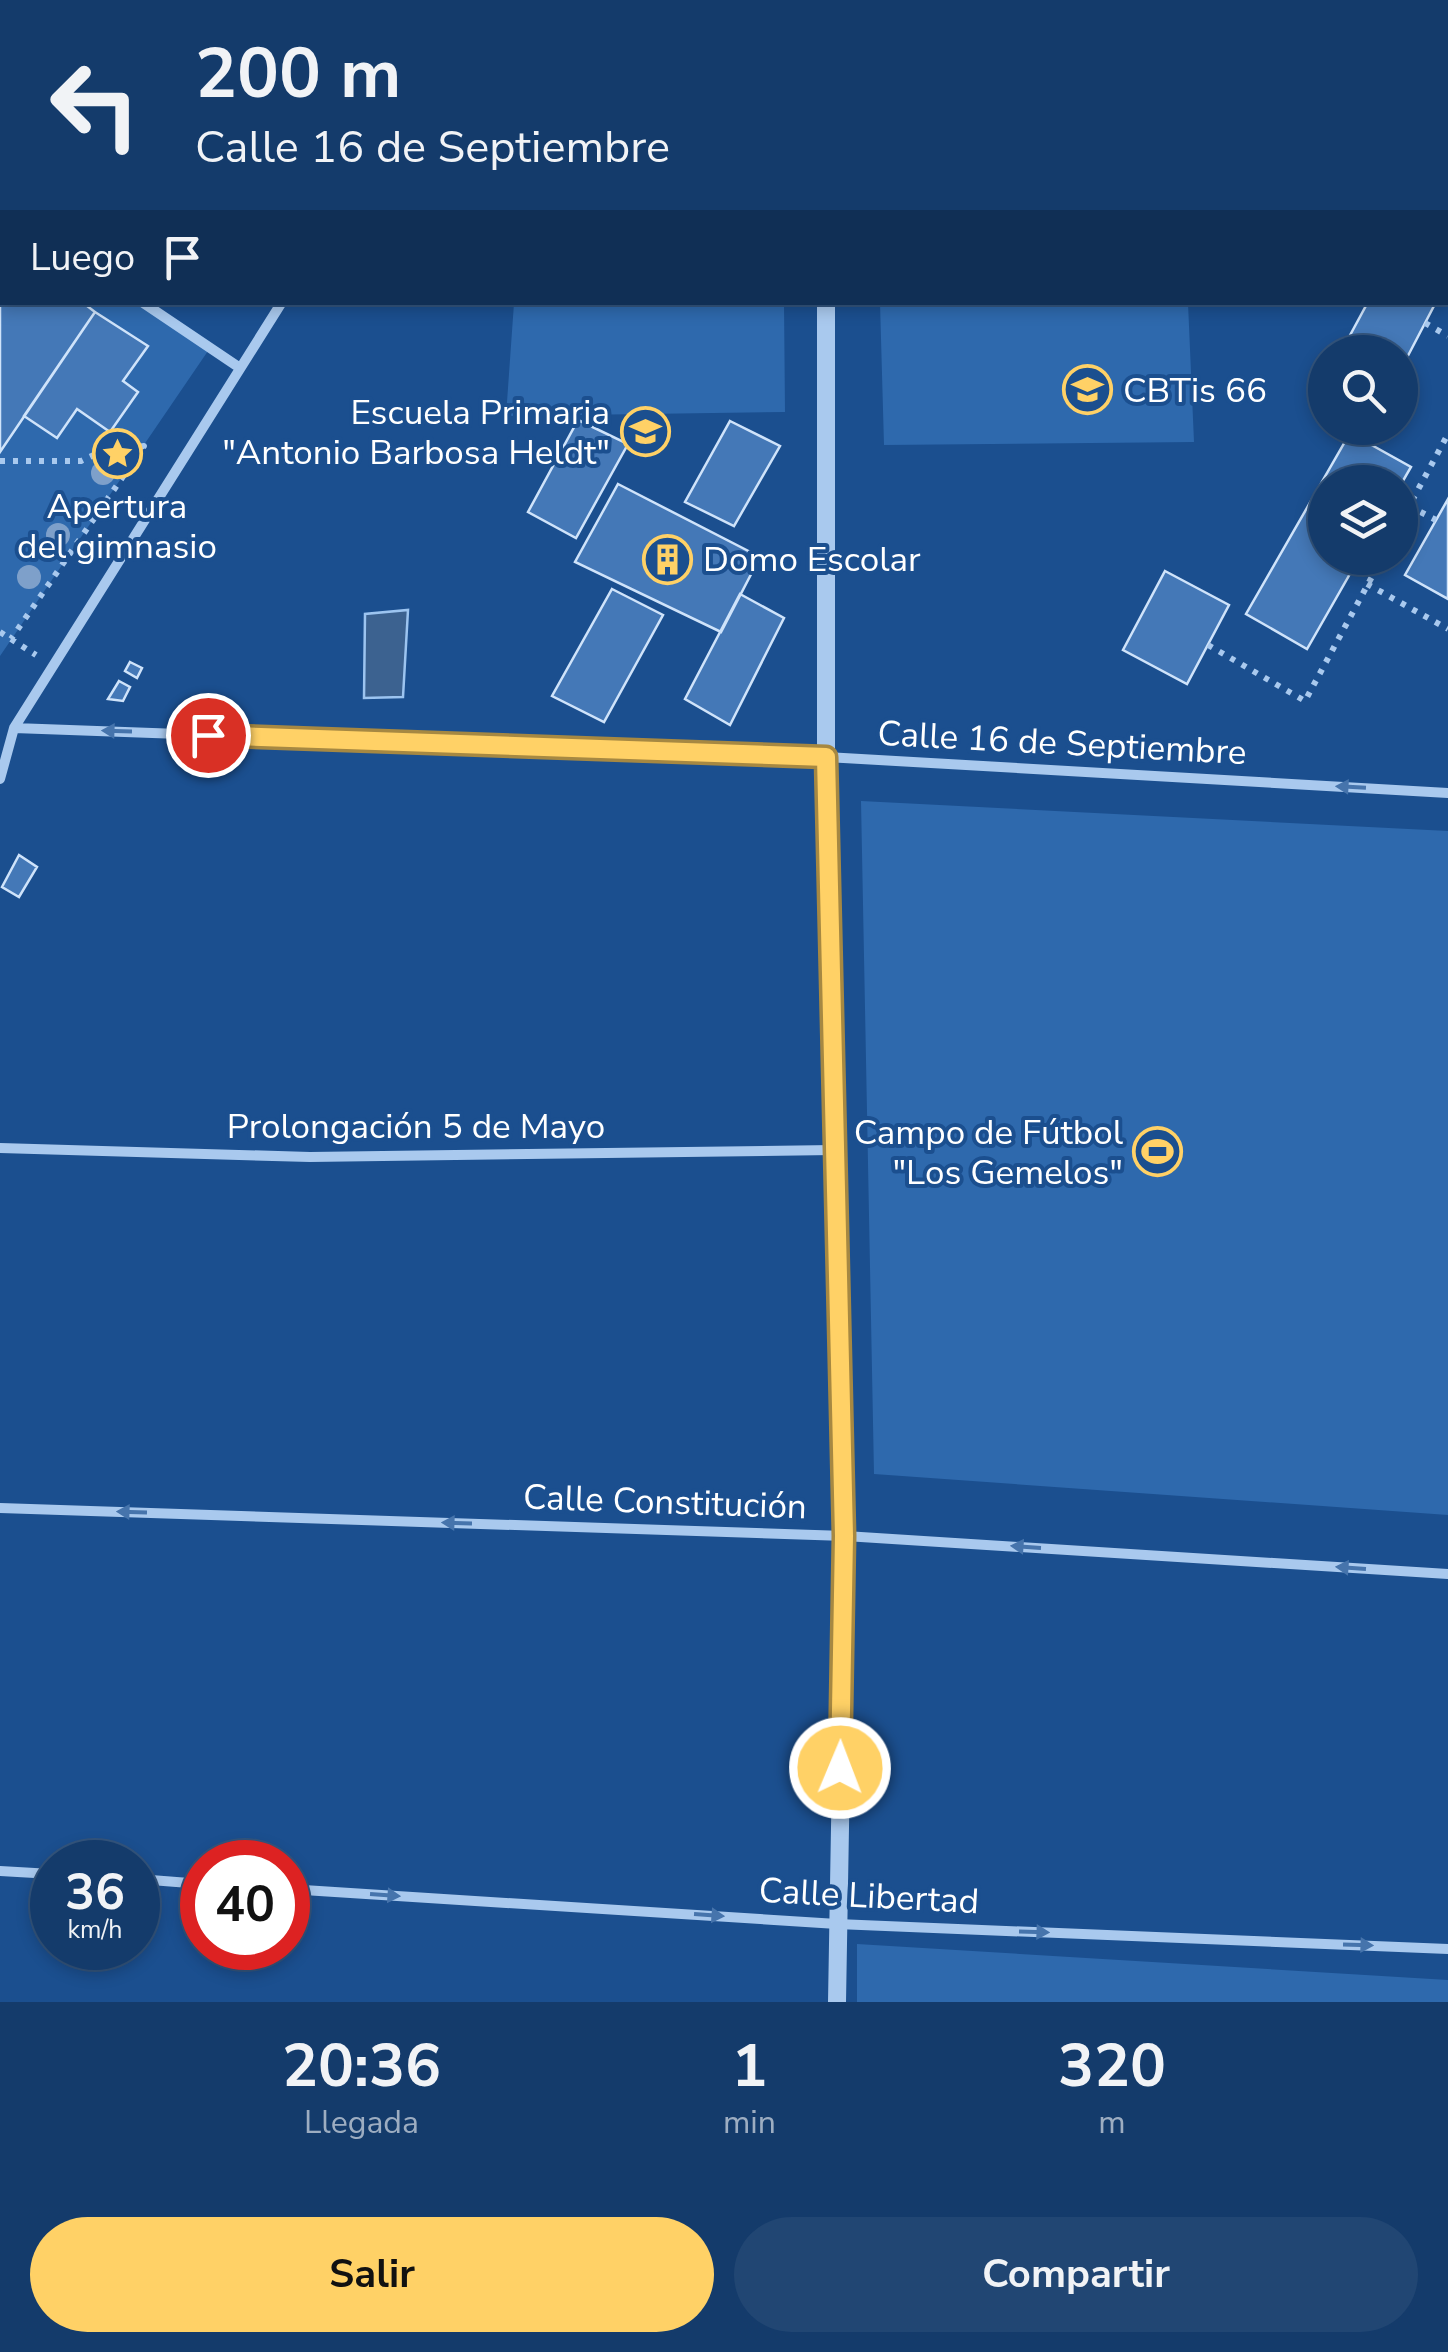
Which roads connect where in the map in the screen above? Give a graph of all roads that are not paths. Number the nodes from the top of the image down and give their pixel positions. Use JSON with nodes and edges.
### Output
{"nodes":[{"id":1,"x":146,"y":305,"type":"edge"},
{"id":2,"x":280,"y":305,"type":"edge"},
{"id":3,"x":826,"y":305,"type":"edge"},
{"id":4,"x":240,"y":368,"type":"junction"},
{"id":5,"x":14,"y":728,"type":"junction"},
{"id":6,"x":0,"y":737,"type":"edge"},
{"id":7,"x":826,"y":757,"type":"junction"},
{"id":8,"x":0,"y":780,"type":"edge"},
{"id":9,"x":1448,"y":793,"type":"edge"},
{"id":10,"x":0,"y":1148,"type":"edge"},
{"id":11,"x":833,"y":1150,"type":"junction"},
{"id":12,"x":0,"y":1508,"type":"edge"},
{"id":13,"x":844,"y":1536,"type":"junction"},
{"id":14,"x":1448,"y":1574,"type":"edge"},
{"id":15,"x":0,"y":1871,"type":"edge"},
{"id":16,"x":30,"y":1873,"type":"edge"},
{"id":17,"x":310,"y":1890,"type":"edge"},
{"id":18,"x":837,"y":1924,"type":"junction"},
{"id":19,"x":1448,"y":1949,"type":"edge"},
{"id":20,"x":837,"y":2002,"type":"edge"}],
"edges":[{"from":1,"to":4,"type":"street"},
{"from":2,"to":4,"type":"street"},
{"from":3,"to":7,"type":"street"},
{"from":4,"to":5,"type":"street"},
{"from":5,"to":6,"type":"street"},
{"from":7,"to":5,"type":"street","name":"Calle 16 de Septiembre","one_way":true},
{"from":5,"to":8,"type":"street"},
{"from":9,"to":7,"type":"street","name":"Calle 16 de Septiembre","one_way":true},
{"from":7,"to":11,"type":"street"},
{"from":10,"to":11,"type":"street","name":"Prolongación 5 de Mayo"},
{"from":11,"to":13,"type":"street"},
{"from":13,"to":12,"type":"street","name":"Calle Constitución","one_way":true},
{"from":14,"to":13,"type":"street","name":"Calle Constitución","one_way":true},
{"from":13,"to":18,"type":"street"},
{"from":15,"to":16,"type":"street"},
{"from":17,"to":18,"type":"street","name":"Calle Libertad","one_way":true},
{"from":18,"to":19,"type":"street","name":"Calle Libertad","one_way":true},
{"from":18,"to":20,"type":"street"}]}
